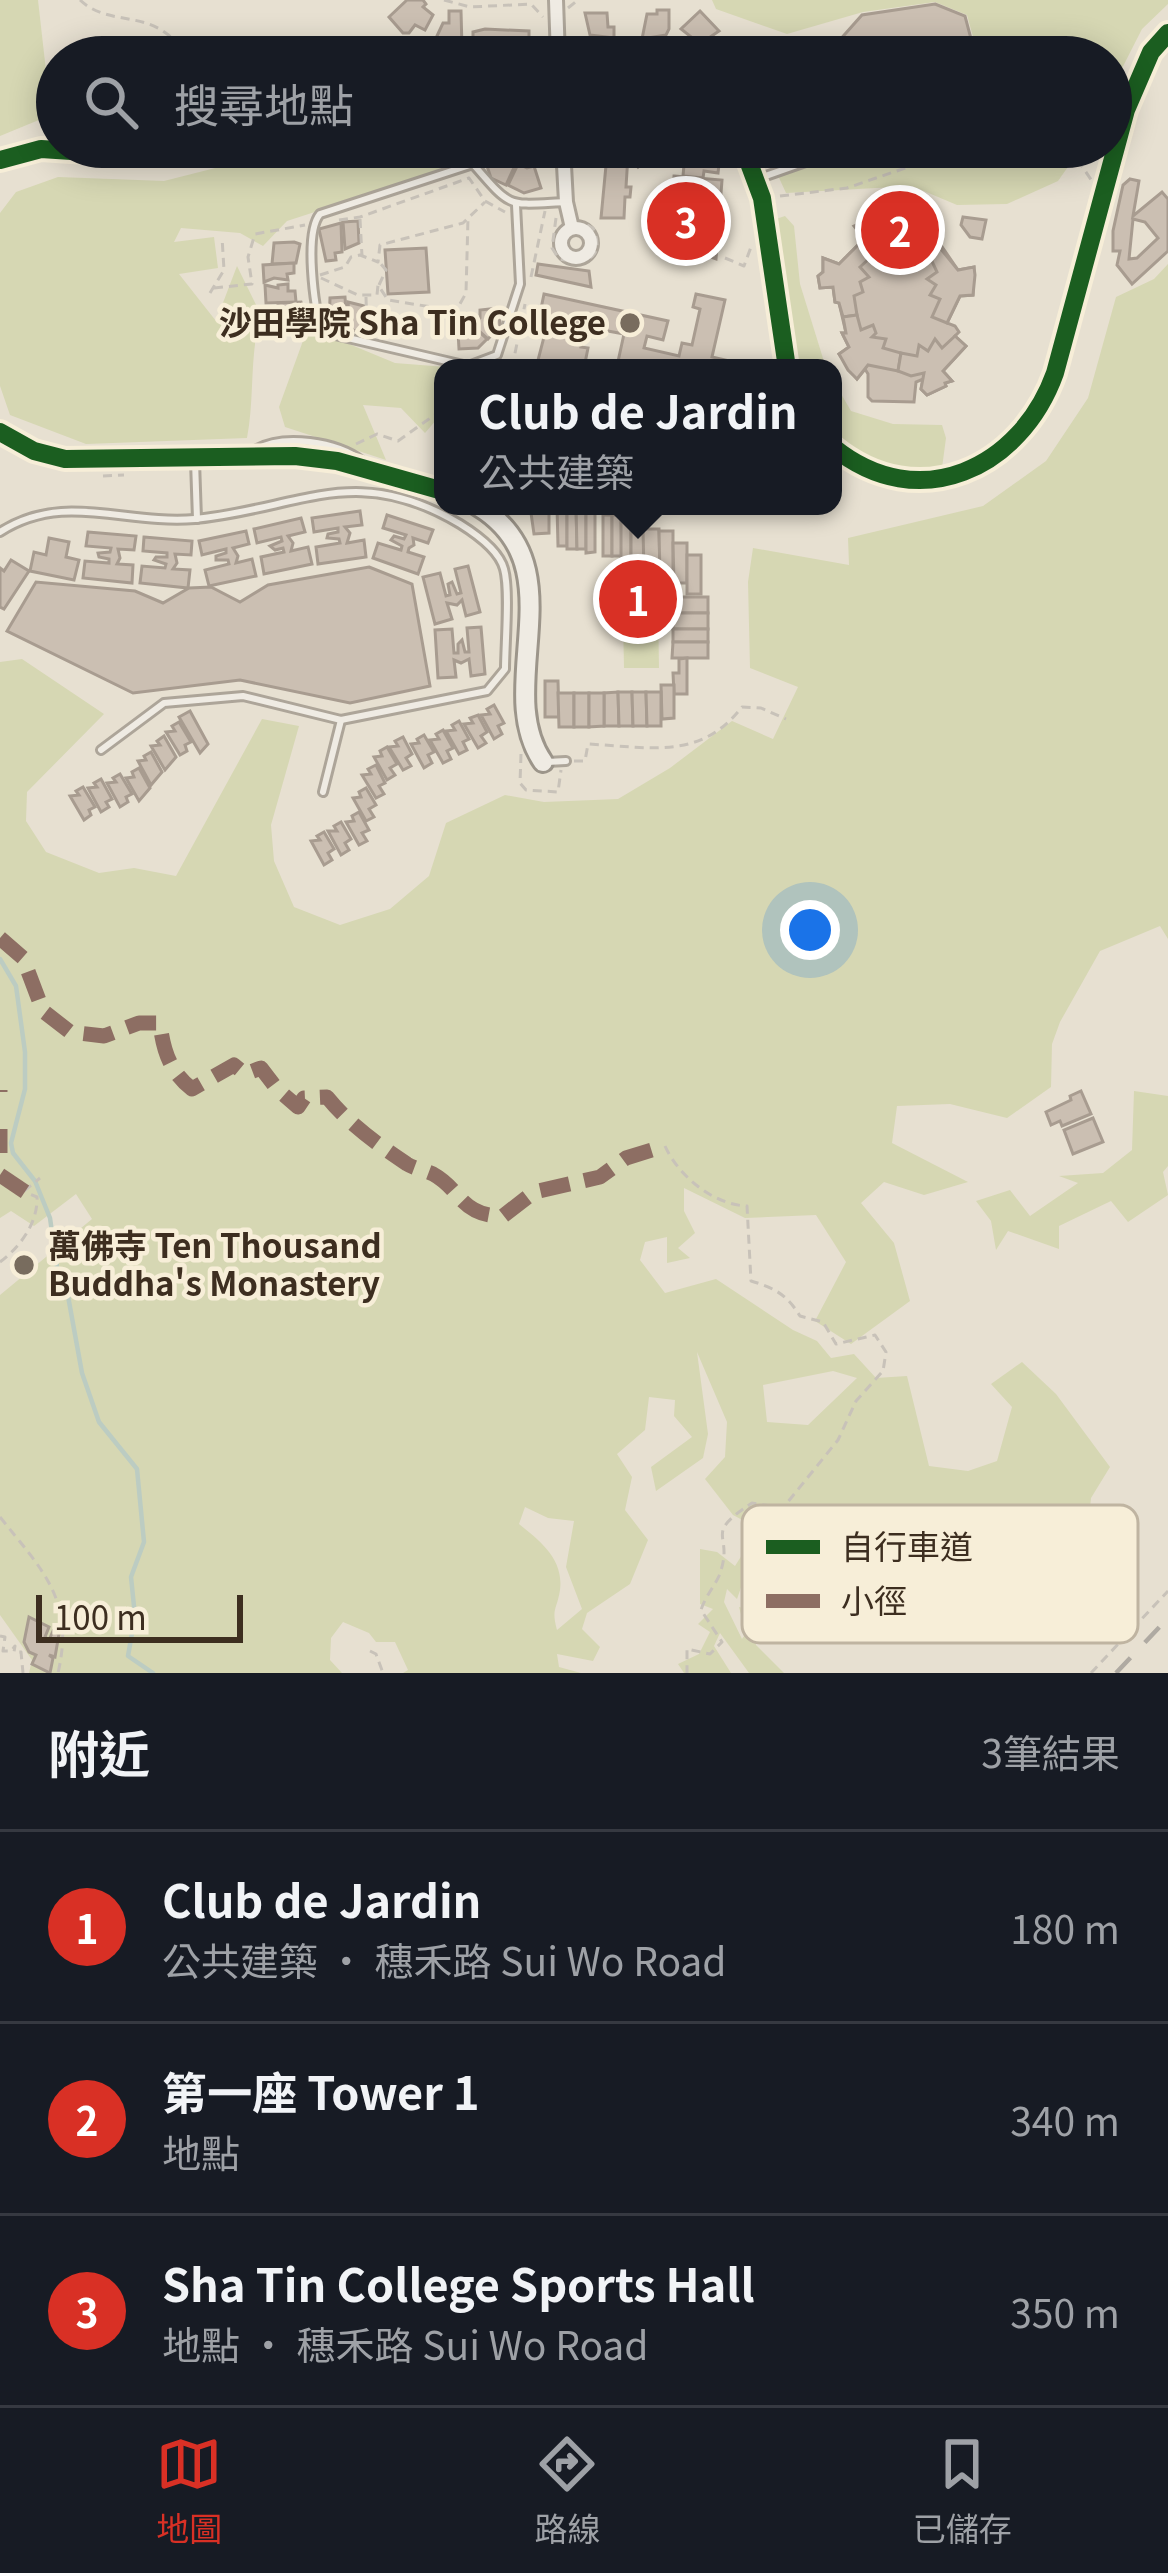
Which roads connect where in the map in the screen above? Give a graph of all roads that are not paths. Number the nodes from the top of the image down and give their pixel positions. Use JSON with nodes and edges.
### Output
{"nodes":[{"id":1,"x":556,"y":0,"type":"edge"},
{"id":2,"x":1168,"y":33,"type":"edge"},
{"id":3,"x":557,"y":36,"type":"edge"},
{"id":4,"x":1132,"y":96,"type":"edge"},
{"id":5,"x":36,"y":150,"type":"edge"},
{"id":6,"x":0,"y":160,"type":"edge"},
{"id":7,"x":461,"y":168,"type":"edge"},
{"id":8,"x":476,"y":168,"type":"edge"},
{"id":9,"x":564,"y":168,"type":"edge"},
{"id":10,"x":752,"y":168,"type":"edge"},
{"id":11,"x":790,"y":168,"type":"edge"},
{"id":12,"x":1110,"y":168,"type":"edge"},
{"id":13,"x":757,"y":180,"type":"junction"},
{"id":14,"x":566,"y":202,"type":"junction"},
{"id":15,"x":516,"y":205,"type":"junction"},
{"id":16,"x":572,"y":228,"type":"dead end"},
{"id":17,"x":438,"y":359,"type":"edge"},
{"id":18,"x":486,"y":359,"type":"edge"},
{"id":19,"x":786,"y":359,"type":"edge"},
{"id":20,"x":0,"y":432,"type":"edge"},
{"id":21,"x":842,"y":452,"type":"edge"},
{"id":22,"x":194,"y":457,"type":"junction"},
{"id":23,"x":434,"y":488,"type":"edge"},
{"id":24,"x":434,"y":513,"type":"edge"},
{"id":25,"x":440,"y":515,"type":"edge"},
{"id":26,"x":493,"y":515,"type":"edge"},
{"id":27,"x":197,"y":519,"type":"junction"},
{"id":28,"x":0,"y":532,"type":"edge"},
{"id":29,"x":341,"y":720,"type":"junction"},
{"id":30,"x":101,"y":750,"type":"dead end"},
{"id":31,"x":566,"y":761,"type":"road end"},
{"id":32,"x":543,"y":762,"type":"joint"},
{"id":33,"x":323,"y":792,"type":"dead end"}],
"edges":[{"from":1,"to":3,"type":"street"},
{"from":2,"to":4,"type":"street"},
{"from":5,"to":6,"type":"street"},
{"from":7,"to":17,"type":"lane"},
{"from":8,"to":15,"type":"lane"},
{"from":9,"to":14,"type":"street"},
{"from":10,"to":13,"type":"street"},
{"from":11,"to":13,"type":"lane"},
{"from":12,"to":21,"type":"street"},
{"from":13,"to":19,"type":"street"},
{"from":14,"to":15,"type":"lane"},
{"from":14,"to":16,"type":"street"},
{"from":15,"to":18,"type":"lane"},
{"from":20,"to":22,"type":"street"},
{"from":22,"to":23,"type":"street"},
{"from":22,"to":27,"type":"lane"},
{"from":24,"to":27,"type":"lane"},
{"from":25,"to":29,"type":"lane"},
{"from":26,"to":32,"type":"street"},
{"from":27,"to":28,"type":"lane"},
{"from":29,"to":30,"type":"lane"},
{"from":29,"to":33,"type":"lane"},
{"from":31,"to":32,"type":"lane"}]}
